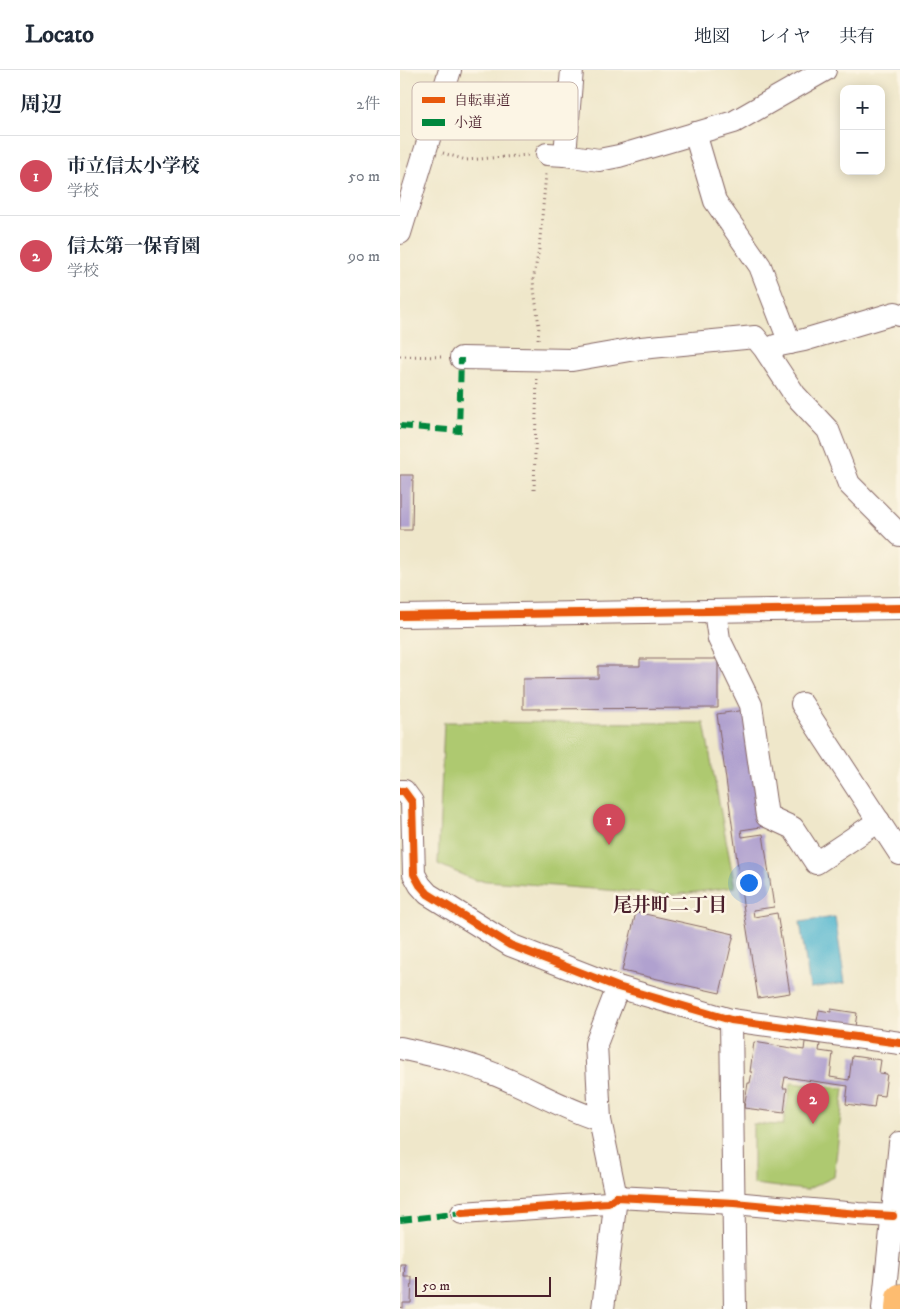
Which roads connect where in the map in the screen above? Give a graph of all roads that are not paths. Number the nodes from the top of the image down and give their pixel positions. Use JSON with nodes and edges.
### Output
{"nodes":[{"id":1,"x":450,"y":70,"type":"edge"},
{"id":2,"x":824,"y":70,"type":"edge"},
{"id":3,"x":446,"y":82,"type":"edge"},
{"id":4,"x":695,"y":133,"type":"junction"},
{"id":5,"x":428,"y":140,"type":"edge"},
{"id":6,"x":559,"y":140,"type":"edge"},
{"id":7,"x":404,"y":204,"type":"edge"},
{"id":8,"x":400,"y":233,"type":"edge"},
{"id":9,"x":900,"y":315,"type":"edge"},
{"id":10,"x":790,"y":343,"type":"junction"},
{"id":11,"x":764,"y":348,"type":"junction"},
{"id":12,"x":461,"y":358,"type":"road end"},
{"id":13,"x":900,"y":535,"type":"edge"},
{"id":14,"x":900,"y":608,"type":"edge"},
{"id":15,"x":715,"y":611,"type":"junction"},
{"id":16,"x":400,"y":616,"type":"edge"},
{"id":17,"x":802,"y":704,"type":"dead end"},
{"id":18,"x":400,"y":790,"type":"edge"},
{"id":19,"x":879,"y":821,"type":"junction"},
{"id":20,"x":900,"y":854,"type":"edge"},
{"id":21,"x":407,"y":863,"type":"edge"},
{"id":22,"x":618,"y":987,"type":"junction"},
{"id":23,"x":731,"y":1020,"type":"junction"},
{"id":24,"x":900,"y":1043,"type":"edge"},
{"id":25,"x":400,"y":1048,"type":"edge"},
{"id":26,"x":600,"y":1120,"type":"junction"},
{"id":27,"x":900,"y":1143,"type":"edge"},
{"id":28,"x":616,"y":1197,"type":"junction"},
{"id":29,"x":734,"y":1204,"type":"junction"},
{"id":30,"x":462,"y":1213,"type":"dead end"},
{"id":31,"x":893,"y":1216,"type":"junction"},
{"id":32,"x":900,"y":1298,"type":"edge"},
{"id":33,"x":603,"y":1309,"type":"edge"},
{"id":34,"x":735,"y":1309,"type":"edge"},
{"id":35,"x":883,"y":1309,"type":"edge"},
{"id":36,"x":899,"y":1309,"type":"edge"}],
"edges":[{"from":1,"to":3,"type":"street"},
{"from":2,"to":4,"type":"street"},
{"from":4,"to":6,"type":"street"},
{"from":4,"to":10,"type":"street"},
{"from":5,"to":7,"type":"street"},
{"from":7,"to":8,"type":"street"},
{"from":9,"to":10,"type":"street"},
{"from":10,"to":11,"type":"street"},
{"from":11,"to":12,"type":"street"},
{"from":11,"to":13,"type":"street"},
{"from":14,"to":15,"type":"street"},
{"from":15,"to":16,"type":"street"},
{"from":15,"to":19,"type":"street"},
{"from":17,"to":19,"type":"street"},
{"from":18,"to":21,"type":"street"},
{"from":19,"to":20,"type":"street"},
{"from":21,"to":22,"type":"street"},
{"from":22,"to":23,"type":"street"},
{"from":22,"to":26,"type":"street"},
{"from":23,"to":24,"type":"street"},
{"from":23,"to":29,"type":"street"},
{"from":25,"to":26,"type":"street"},
{"from":26,"to":28,"type":"street"},
{"from":27,"to":31,"type":"street"},
{"from":28,"to":29,"type":"street"},
{"from":28,"to":30,"type":"street"},
{"from":28,"to":33,"type":"street"},
{"from":29,"to":31,"type":"street"},
{"from":29,"to":34,"type":"street"},
{"from":31,"to":35,"type":"street"},
{"from":32,"to":36,"type":"main road"}]}
